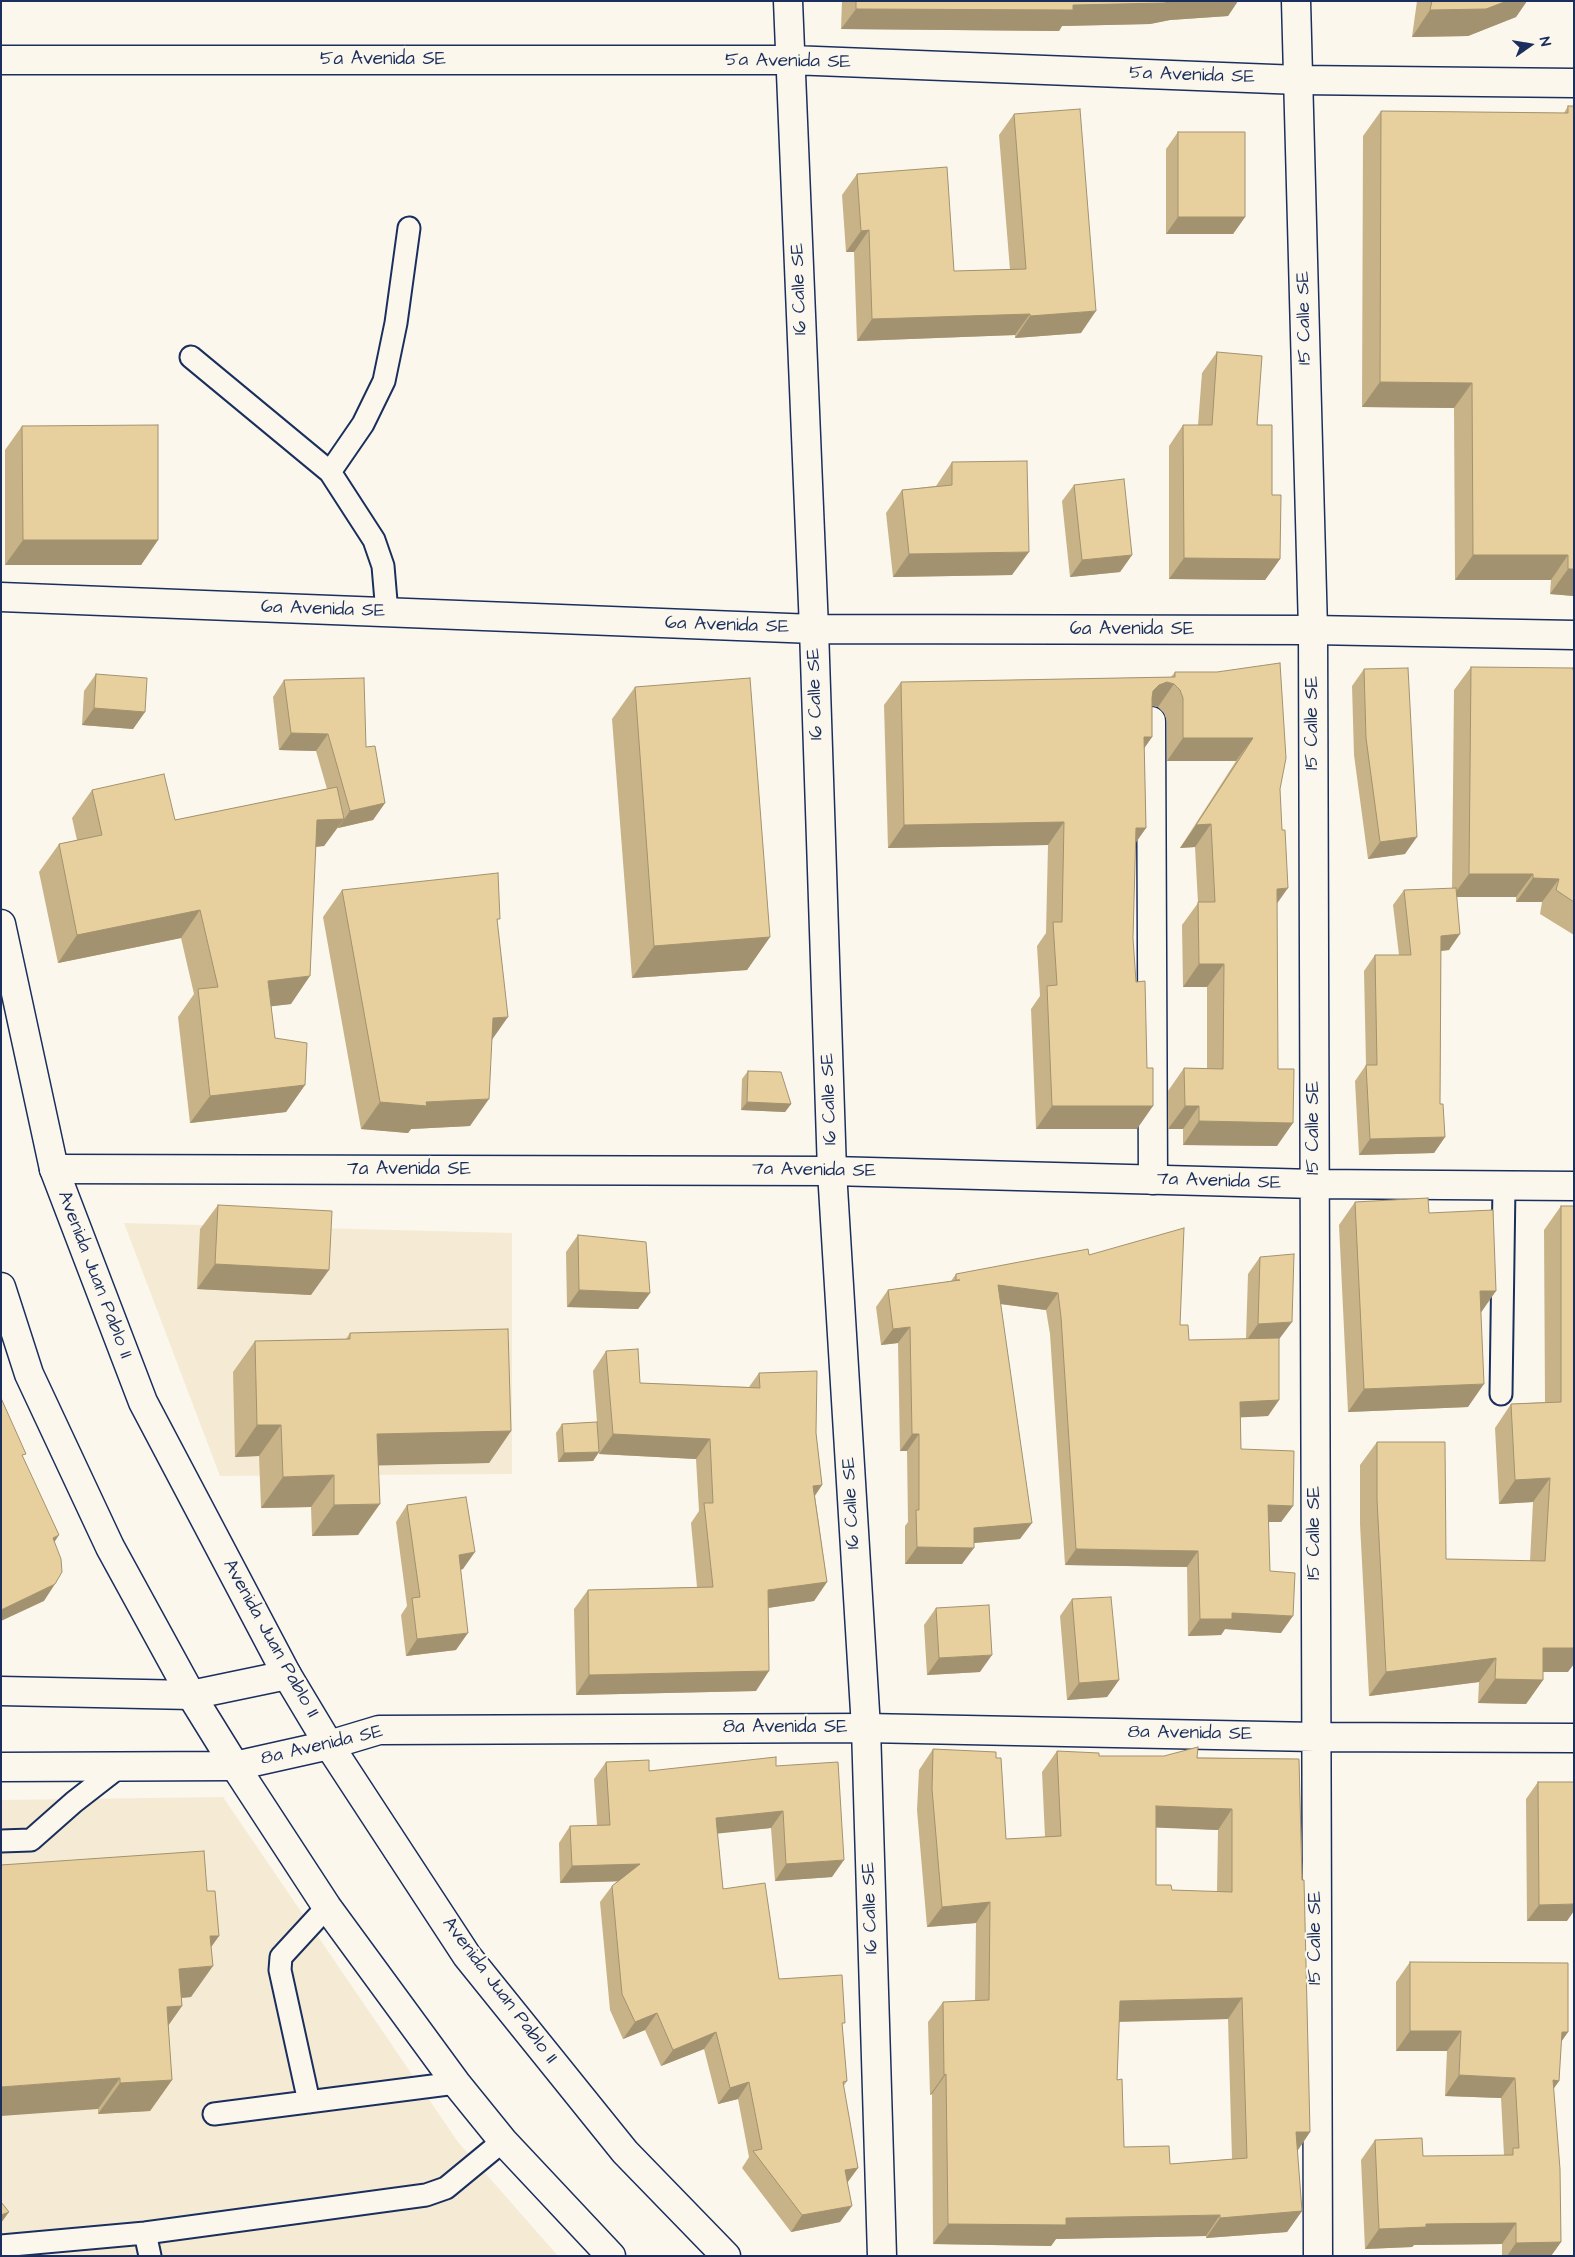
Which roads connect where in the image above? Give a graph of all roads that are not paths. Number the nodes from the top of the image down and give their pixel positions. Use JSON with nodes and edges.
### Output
{"nodes":[{"id":1,"x":788,"y":1,"type":"edge"},
{"id":2,"x":1296,"y":1,"type":"edge"},
{"id":3,"x":1,"y":60,"type":"edge"},
{"id":4,"x":791,"y":60,"type":"junction"},
{"id":5,"x":1299,"y":80,"type":"junction"},
{"id":6,"x":1574,"y":83,"type":"edge"},
{"id":7,"x":409,"y":228,"type":"dead end"},
{"id":8,"x":191,"y":357,"type":"dead end"},
{"id":9,"x":330,"y":472,"type":"junction"},
{"id":10,"x":1,"y":597,"type":"edge"},
{"id":11,"x":387,"y":613,"type":"junction"},
{"id":12,"x":814,"y":629,"type":"junction"},
{"id":13,"x":1313,"y":630,"type":"junction"},
{"id":14,"x":1574,"y":635,"type":"edge"},
{"id":15,"x":1151,"y":721,"type":"edge"},
{"id":16,"x":1,"y":924,"type":"edge"},
{"id":17,"x":54,"y":1169,"type":"junction"},
{"id":18,"x":832,"y":1171,"type":"junction"},
{"id":19,"x":1153,"y":1180,"type":"junction"},
{"id":20,"x":1314,"y":1184,"type":"junction"},
{"id":21,"x":1504,"y":1186,"type":"junction"},
{"id":22,"x":1574,"y":1186,"type":"edge"},
{"id":23,"x":1,"y":1287,"type":"edge"},
{"id":24,"x":1501,"y":1394,"type":"dead end"},
{"id":25,"x":287,"y":1675,"type":"junction"},
{"id":26,"x":1,"y":1691,"type":"edge"},
{"id":27,"x":192,"y":1695,"type":"junction"},
{"id":28,"x":866,"y":1728,"type":"junction"},
{"id":29,"x":1315,"y":1737,"type":"junction"},
{"id":30,"x":1574,"y":1738,"type":"edge"},
{"id":31,"x":329,"y":1745,"type":"junction"},
{"id":32,"x":235,"y":1766,"type":"junction"},
{"id":33,"x":1,"y":1767,"type":"edge"},
{"id":34,"x":119,"y":1767,"type":"junction"},
{"id":35,"x":1,"y":1841,"type":"edge"},
{"id":36,"x":327,"y":1906,"type":"junction"},
{"id":37,"x":456,"y":2084,"type":"junction"},
{"id":38,"x":309,"y":2102,"type":"junction"},
{"id":39,"x":214,"y":2114,"type":"dead end"},
{"id":40,"x":503,"y":2141,"type":"junction"},
{"id":41,"x":145,"y":2233,"type":"junction"},
{"id":42,"x":1,"y":2246,"type":"edge"},
{"id":43,"x":150,"y":2256,"type":"edge"},
{"id":44,"x":611,"y":2256,"type":"edge"},
{"id":45,"x":726,"y":2256,"type":"edge"},
{"id":46,"x":882,"y":2256,"type":"edge"},
{"id":47,"x":1318,"y":2256,"type":"edge"}],
"edges":[{"from":1,"to":4,"type":"main road","name":"16 Calle SE"},
{"from":2,"to":5,"type":"main road","name":"15 Calle SE"},
{"from":3,"to":4,"type":"main road","name":"5a Avenida SE"},
{"from":4,"to":5,"type":"main road","name":"5a Avenida SE"},
{"from":4,"to":12,"type":"main road","name":"16 Calle SE"},
{"from":5,"to":6,"type":"main road","name":"5a Avenida SE"},
{"from":5,"to":13,"type":"main road","name":"15 Calle SE"},
{"from":7,"to":9,"type":"lane"},
{"from":8,"to":9,"type":"lane"},
{"from":9,"to":11,"type":"lane"},
{"from":10,"to":11,"type":"main road","name":"6a Avenida SE"},
{"from":11,"to":12,"type":"main road","name":"6a Avenida SE"},
{"from":12,"to":13,"type":"main road","name":"6a Avenida SE"},
{"from":12,"to":18,"type":"main road","name":"16 Calle SE"},
{"from":13,"to":14,"type":"main road","name":"6a Avenida SE"},
{"from":13,"to":20,"type":"main road","name":"15 Calle SE"},
{"from":15,"to":19,"type":"main road"},
{"from":16,"to":17,"type":"main road","name":"Avenida Juan Pablo II"},
{"from":17,"to":18,"type":"main road","name":"7a Avenida SE"},
{"from":17,"to":25,"type":"main road","name":"Avenida Juan Pablo II"},
{"from":18,"to":19,"type":"main road","name":"7a Avenida SE"},
{"from":18,"to":28,"type":"main road","name":"16 Calle SE"},
{"from":19,"to":20,"type":"main road","name":"7a Avenida SE"},
{"from":20,"to":21,"type":"main road","name":"7a Avenida SE"},
{"from":20,"to":29,"type":"main road","name":"15 Calle SE"},
{"from":21,"to":22,"type":"main road","name":"7a Avenida SE"},
{"from":21,"to":24,"type":"lane"},
{"from":23,"to":27,"type":"main road"},
{"from":25,"to":27,"type":"main road"},
{"from":25,"to":31,"type":"main road","name":"Avenida Juan Pablo II"},
{"from":26,"to":27,"type":"main road"},
{"from":27,"to":32,"type":"main road"},
{"from":28,"to":29,"type":"main road","name":"8a Avenida SE"},
{"from":28,"to":31,"type":"main road","name":"8a Avenida SE"},
{"from":28,"to":46,"type":"main road","name":"16 Calle SE"},
{"from":29,"to":30,"type":"main road","name":"8a Avenida SE"},
{"from":29,"to":47,"type":"main road","name":"15 Calle SE"},
{"from":31,"to":32,"type":"main road","name":"8a Avenida SE"},
{"from":31,"to":45,"type":"main road","name":"Avenida Juan Pablo II"},
{"from":32,"to":34,"type":"main road","name":"8a Avenida SE"},
{"from":32,"to":36,"type":"main road"},
{"from":33,"to":34,"type":"main road","name":"8a Avenida SE"},
{"from":34,"to":35,"type":"lane"},
{"from":36,"to":37,"type":"main road"},
{"from":36,"to":38,"type":"lane"},
{"from":37,"to":38,"type":"lane"},
{"from":37,"to":40,"type":"main road"},
{"from":38,"to":39,"type":"lane"},
{"from":40,"to":41,"type":"lane"},
{"from":40,"to":44,"type":"main road"},
{"from":41,"to":42,"type":"lane"},
{"from":41,"to":43,"type":"lane"}]}
